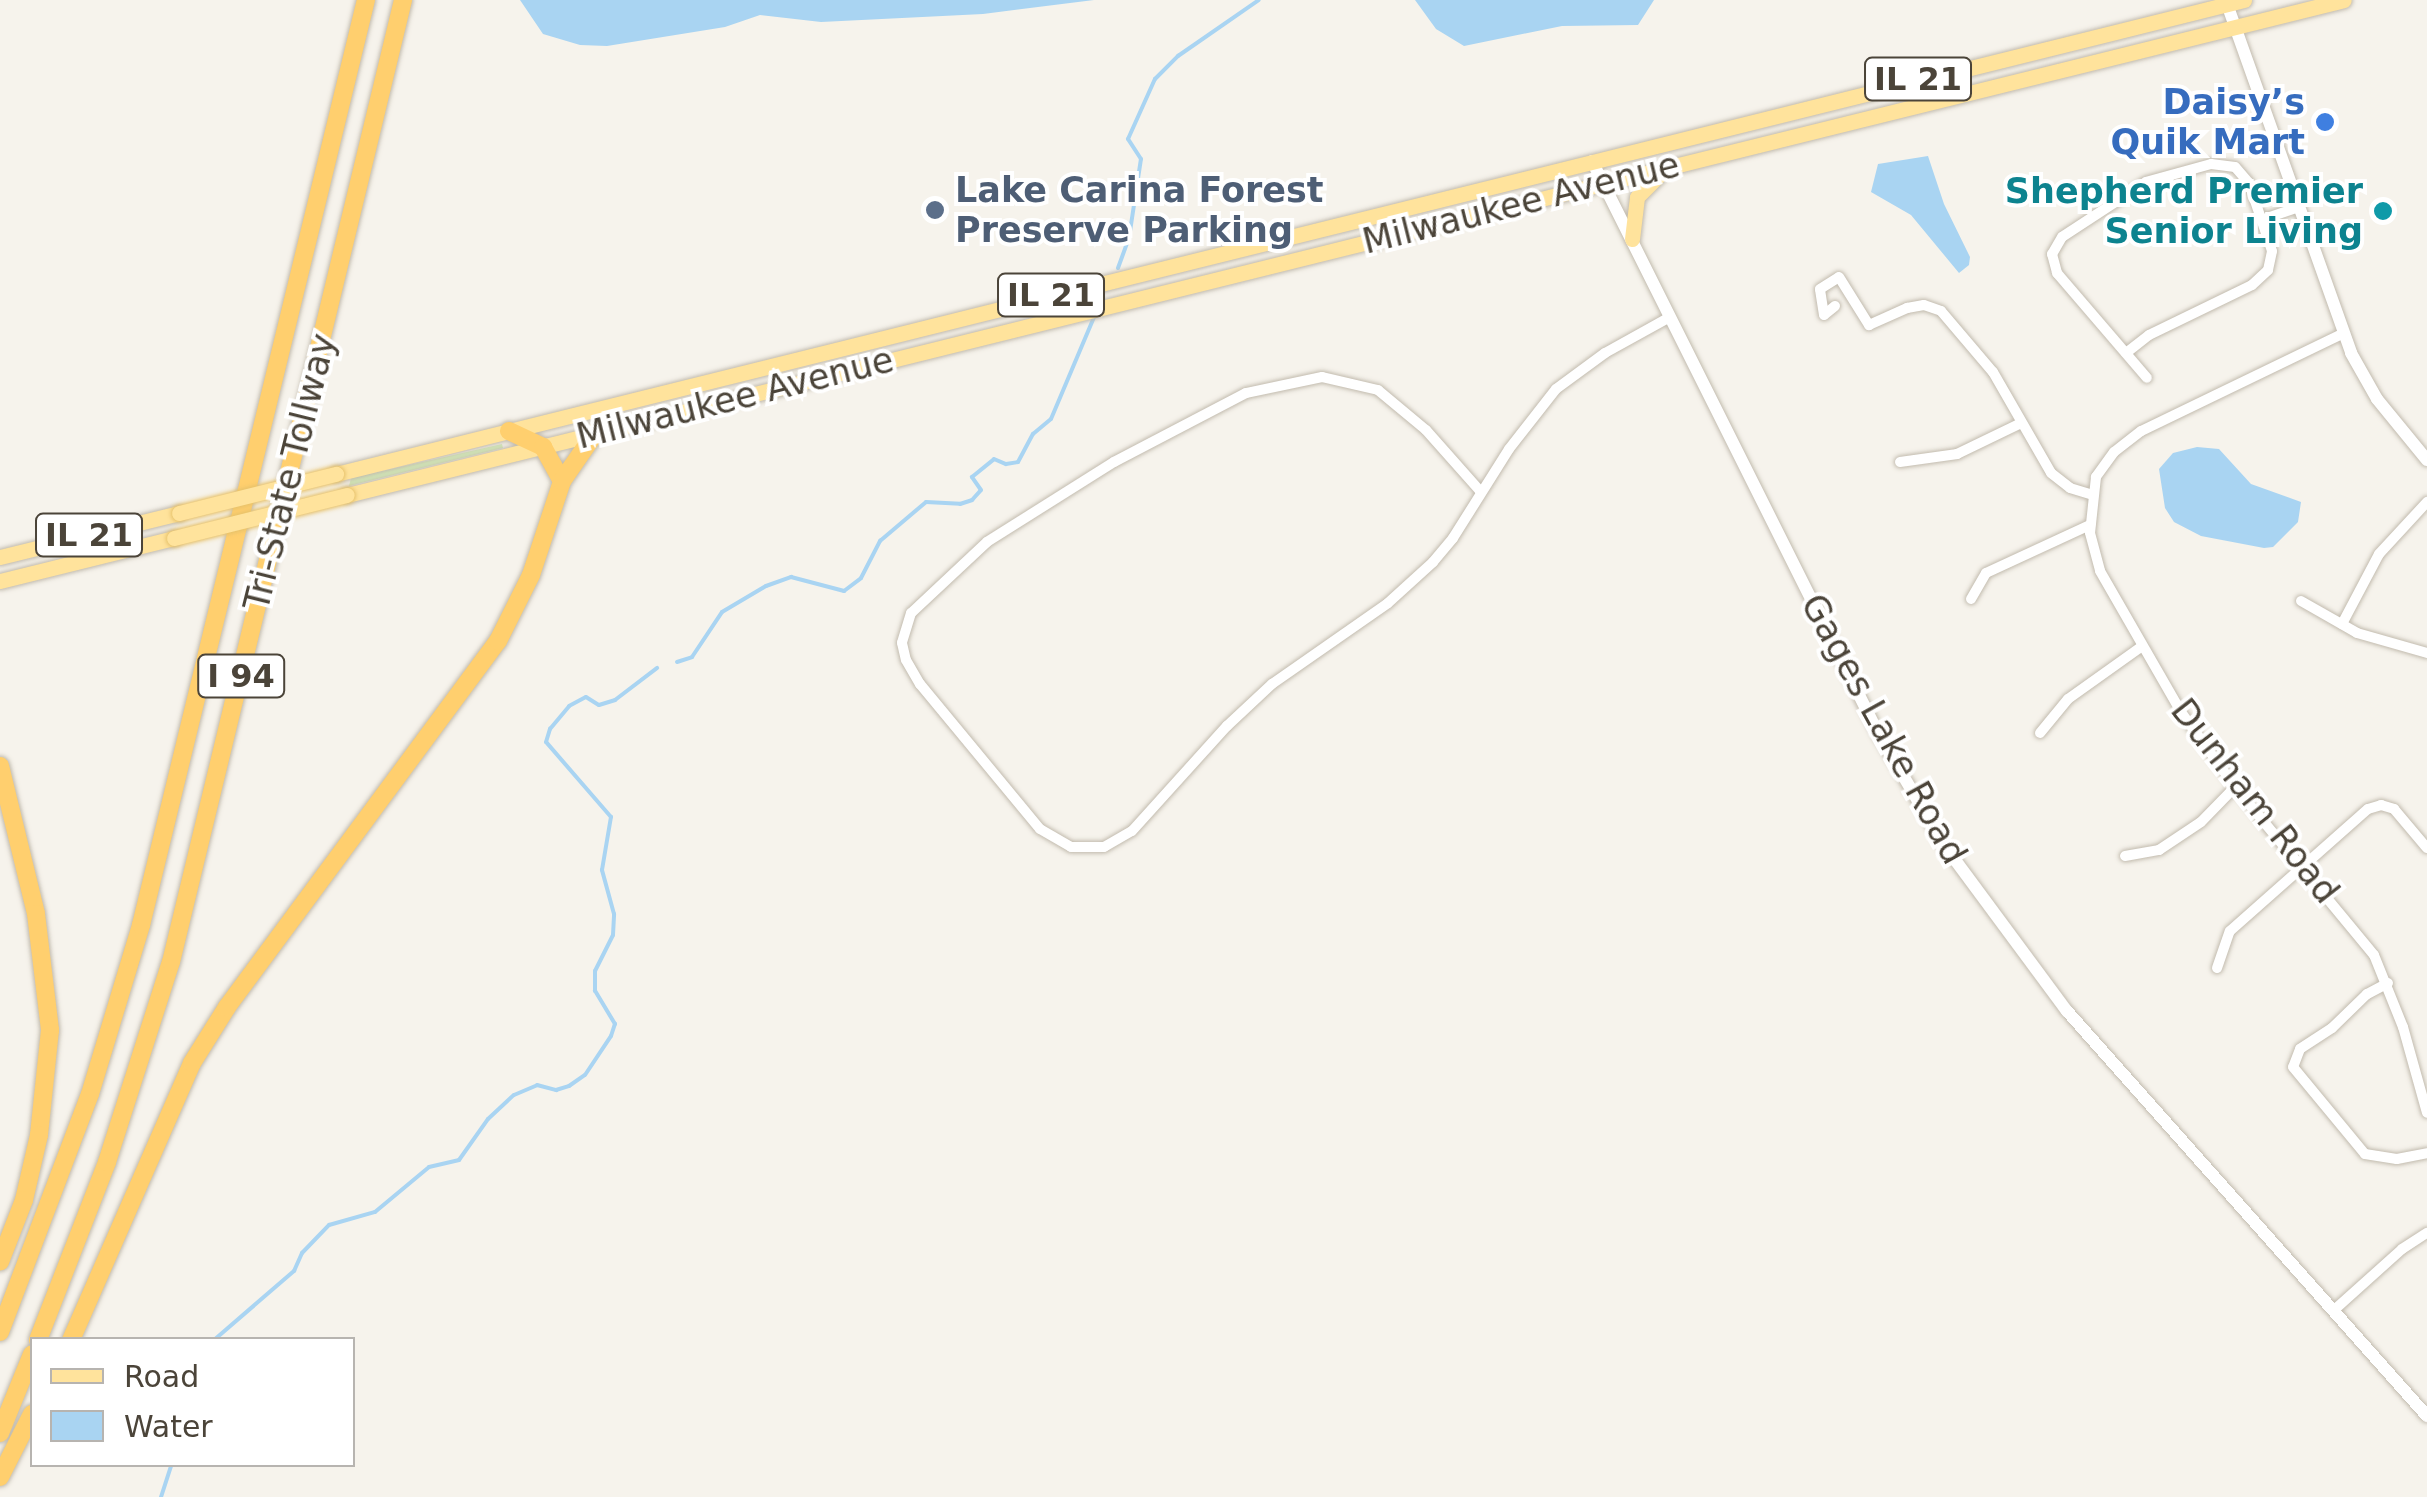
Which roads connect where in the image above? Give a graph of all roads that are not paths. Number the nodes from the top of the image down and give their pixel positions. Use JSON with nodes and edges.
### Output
{"nodes":[{"id":1,"x":366,"y":0,"type":"edge"},
{"id":2,"x":403,"y":0,"type":"edge"},
{"id":3,"x":2244,"y":0,"type":"edge"},
{"id":4,"x":2344,"y":0,"type":"edge"},
{"id":5,"x":2227,"y":4,"type":"junction"},
{"id":6,"x":2235,"y":26,"type":"junction"},
{"id":7,"x":1592,"y":161,"type":"junction"},
{"id":8,"x":1669,"y":165,"type":"junction"},
{"id":9,"x":1602,"y":180,"type":"junction"},
{"id":10,"x":2298,"y":206,"type":"junction"},
{"id":11,"x":2262,"y":220,"type":"junction"},
{"id":12,"x":1632,"y":240,"type":"junction"},
{"id":13,"x":1835,"y":306,"type":"dead end"},
{"id":14,"x":1670,"y":316,"type":"junction"},
{"id":15,"x":2342,"y":334,"type":"junction"},
{"id":16,"x":2126,"y":353,"type":"junction"},
{"id":17,"x":2147,"y":378,"type":"dead end"},
{"id":18,"x":2019,"y":424,"type":"junction"},
{"id":19,"x":509,"y":431,"type":"junction"},
{"id":20,"x":596,"y":432,"type":"junction"},
{"id":21,"x":543,"y":447,"type":"junction"},
{"id":22,"x":2427,"y":460,"type":"edge"},
{"id":23,"x":1900,"y":462,"type":"dead end"},
{"id":24,"x":562,"y":482,"type":"junction"},
{"id":25,"x":1481,"y":492,"type":"junction"},
{"id":26,"x":2093,"y":495,"type":"junction"},
{"id":27,"x":2427,"y":502,"type":"edge"},
{"id":28,"x":2090,"y":525,"type":"junction"},
{"id":29,"x":0,"y":557,"type":"edge"},
{"id":30,"x":0,"y":582,"type":"edge"},
{"id":31,"x":1971,"y":599,"type":"dead end"},
{"id":32,"x":2300,"y":601,"type":"dead end"},
{"id":33,"x":2342,"y":624,"type":"junction"},
{"id":34,"x":2141,"y":647,"type":"junction"},
{"id":35,"x":2427,"y":653,"type":"edge"},
{"id":36,"x":2040,"y":733,"type":"dead end"},
{"id":37,"x":0,"y":766,"type":"edge"},
{"id":38,"x":2235,"y":787,"type":"junction"},
{"id":39,"x":2427,"y":848,"type":"edge"},
{"id":40,"x":2125,"y":856,"type":"dead end"},
{"id":41,"x":2304,"y":868,"type":"junction"},
{"id":42,"x":2217,"y":968,"type":"dead end"},
{"id":43,"x":2388,"y":983,"type":"junction"},
{"id":44,"x":2427,"y":1113,"type":"edge"},
{"id":45,"x":2427,"y":1152,"type":"edge"},
{"id":46,"x":2427,"y":1233,"type":"edge"},
{"id":47,"x":0,"y":1262,"type":"edge"},
{"id":48,"x":2333,"y":1311,"type":"junction"},
{"id":49,"x":0,"y":1332,"type":"edge"},
{"id":50,"x":39,"y":1337,"type":"edge"},
{"id":51,"x":72,"y":1337,"type":"edge"},
{"id":52,"x":30,"y":1359,"type":"edge"},
{"id":53,"x":2427,"y":1416,"type":"edge"},
{"id":54,"x":30,"y":1418,"type":"edge"},
{"id":55,"x":0,"y":1432,"type":"edge"},
{"id":56,"x":0,"y":1476,"type":"edge"}],
"edges":[{"from":1,"to":49,"type":"highway","name":"Tri-State Tollway","number":"I 94"},
{"from":2,"to":50,"type":"highway","name":"Tri-State Tollway","number":"I 94"},
{"from":3,"to":5,"type":"main road","name":"Milwaukee Avenue","number":"IL 21"},
{"from":4,"to":6,"type":"main road","name":"Milwaukee Avenue","number":"IL 21"},
{"from":5,"to":6,"type":"street"},
{"from":5,"to":7,"type":"main road","name":"Milwaukee Avenue","number":"IL 21"},
{"from":6,"to":8,"type":"main road","name":"Milwaukee Avenue","number":"IL 21"},
{"from":6,"to":10,"type":"street"},
{"from":7,"to":9,"type":"street","name":"Gages Lake Road"},
{"from":7,"to":19,"type":"main road","name":"Milwaukee Avenue","number":"IL 21"},
{"from":8,"to":9,"type":"main road","name":"Milwaukee Avenue","number":"IL 21"},
{"from":8,"to":12,"type":"main road"},
{"from":9,"to":12,"type":"street","name":"Gages Lake Road"},
{"from":9,"to":20,"type":"main road","name":"Milwaukee Avenue","number":"IL 21"},
{"from":10,"to":11,"type":"street"},
{"from":10,"to":15,"type":"street"},
{"from":11,"to":16,"type":"street"},
{"from":11,"to":16,"type":"street"},
{"from":12,"to":14,"type":"street","name":"Gages Lake Road"},
{"from":13,"to":18,"type":"street"},
{"from":14,"to":25,"type":"street"},
{"from":14,"to":48,"type":"street","name":"Gages Lake Road"},
{"from":15,"to":22,"type":"street"},
{"from":15,"to":26,"type":"street","name":"Dunham Road"},
{"from":16,"to":17,"type":"street"},
{"from":18,"to":23,"type":"street"},
{"from":18,"to":26,"type":"street"},
{"from":19,"to":21,"type":"highway"},
{"from":19,"to":29,"type":"main road","name":"Milwaukee Avenue","number":"IL 21","bridge":true},
{"from":20,"to":21,"type":"main road","name":"Milwaukee Avenue","number":"IL 21"},
{"from":20,"to":24,"type":"highway"},
{"from":21,"to":24,"type":"highway"},
{"from":21,"to":30,"type":"main road","name":"Milwaukee Avenue","number":"IL 21","bridge":true},
{"from":24,"to":51,"type":"highway"},
{"from":25,"to":25,"type":"street"},
{"from":26,"to":28,"type":"street","name":"Dunham Road"},
{"from":27,"to":33,"type":"street"},
{"from":28,"to":31,"type":"street"},
{"from":28,"to":34,"type":"street","name":"Dunham Road"},
{"from":32,"to":33,"type":"street"},
{"from":33,"to":35,"type":"street"},
{"from":34,"to":36,"type":"street"},
{"from":34,"to":38,"type":"street","name":"Dunham Road"},
{"from":37,"to":47,"type":"highway"},
{"from":38,"to":40,"type":"street"},
{"from":38,"to":41,"type":"street","name":"Dunham Road"},
{"from":39,"to":41,"type":"street"},
{"from":41,"to":42,"type":"street"},
{"from":41,"to":43,"type":"street","name":"Dunham Road"},
{"from":43,"to":44,"type":"street","name":"Dunham Road"},
{"from":43,"to":45,"type":"street"},
{"from":46,"to":48,"type":"street"},
{"from":48,"to":53,"type":"street","name":"Gages Lake Road"},
{"from":52,"to":55,"type":"highway"},
{"from":54,"to":56,"type":"highway"}]}
